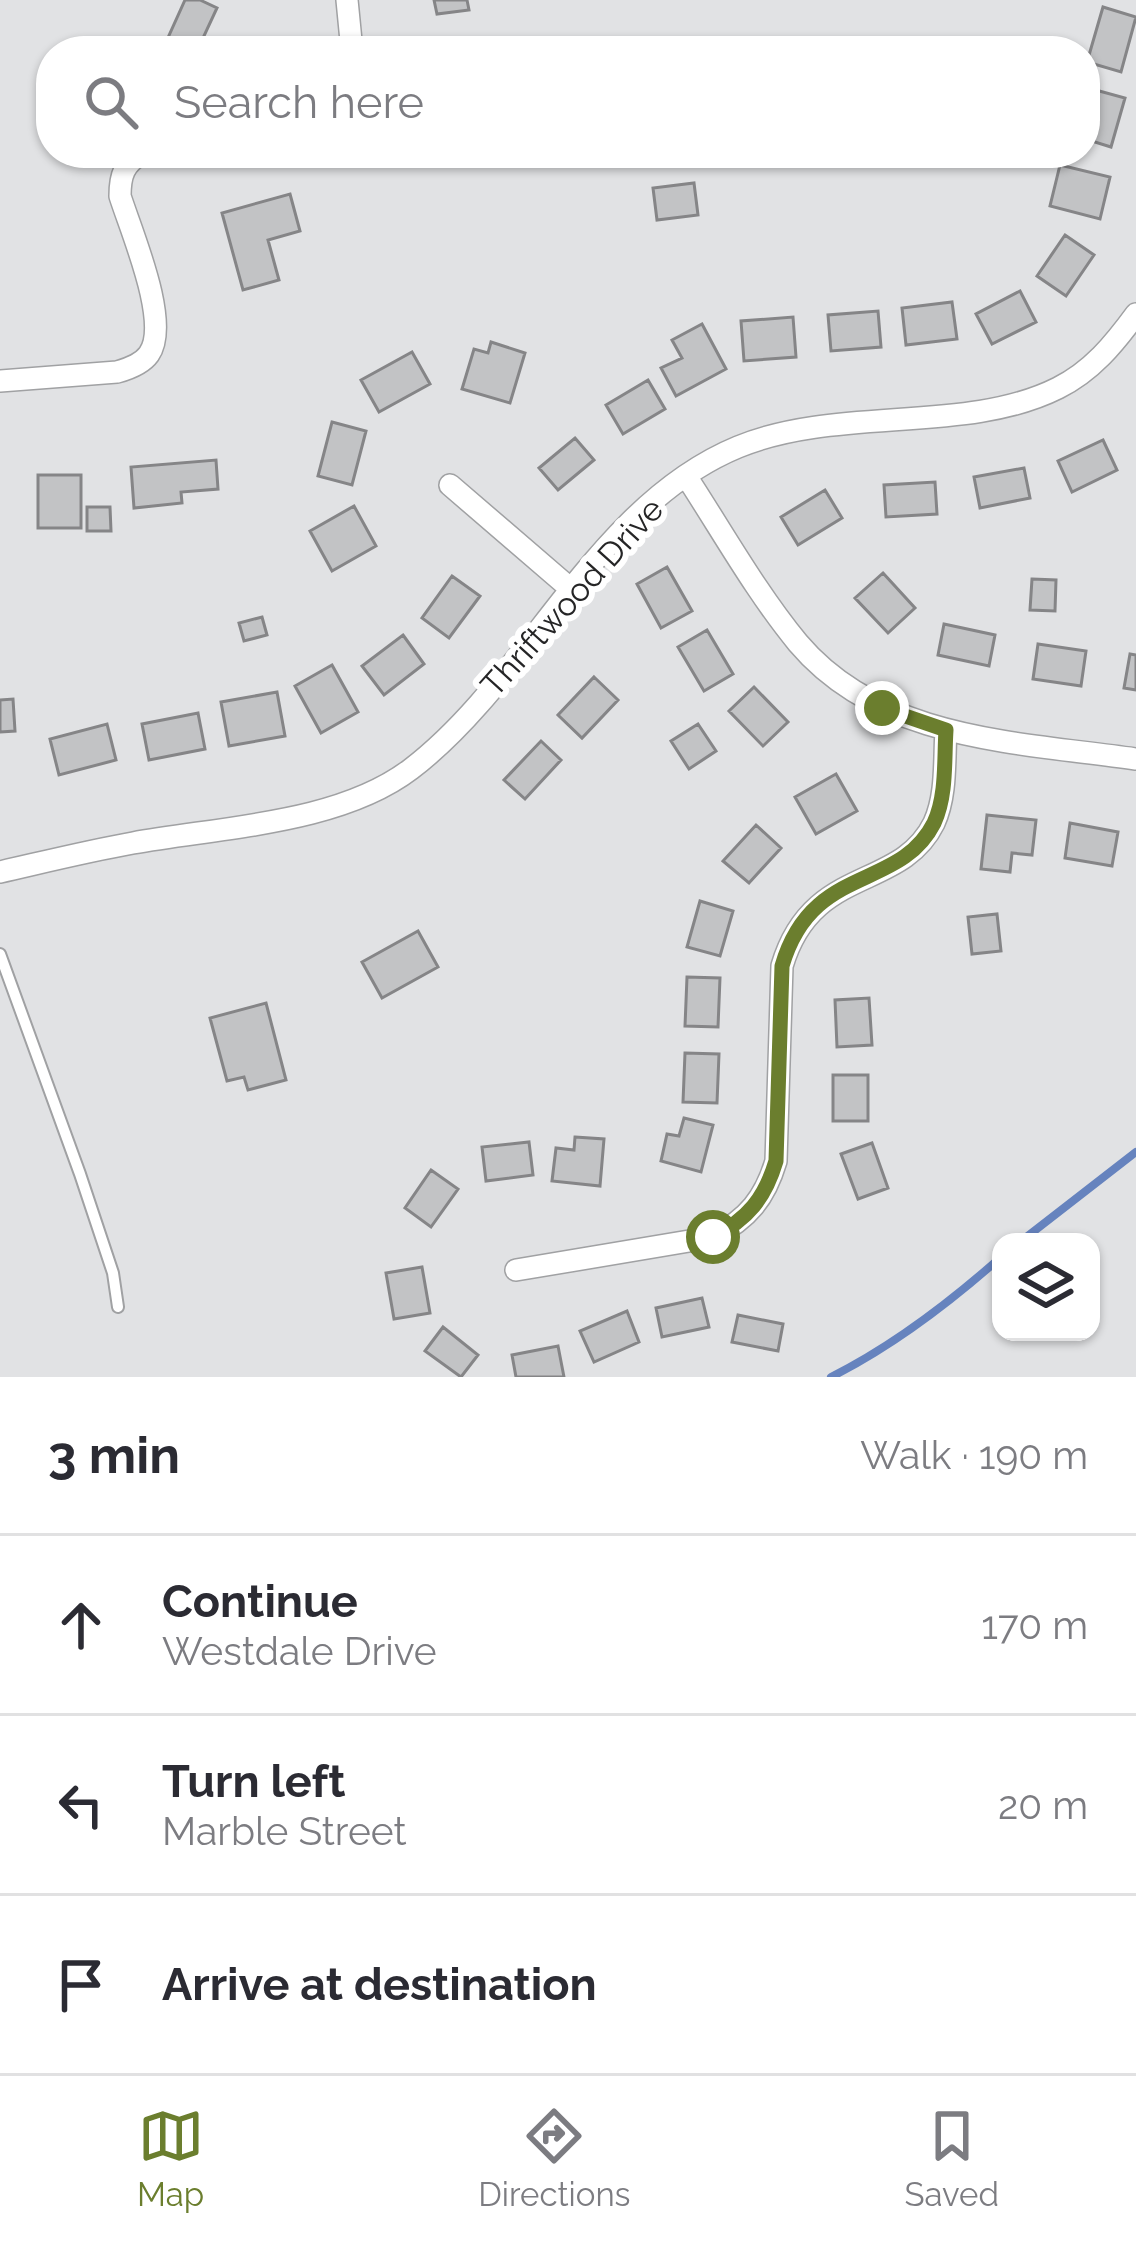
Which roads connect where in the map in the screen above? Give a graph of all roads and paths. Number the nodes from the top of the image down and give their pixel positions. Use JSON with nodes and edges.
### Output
{"nodes":[{"id":1,"x":347,"y":0,"type":"edge"},
{"id":2,"x":351,"y":36,"type":"edge"},
{"id":3,"x":125,"y":168,"type":"edge"},
{"id":4,"x":1136,"y":314,"type":"edge"},
{"id":5,"x":0,"y":381,"type":"edge"},
{"id":6,"x":686,"y":476,"type":"junction"},
{"id":7,"x":449,"y":485,"type":"dead end"},
{"id":8,"x":572,"y":590,"type":"junction"},
{"id":9,"x":946,"y":730,"type":"junction"},
{"id":10,"x":1136,"y":759,"type":"edge"},
{"id":11,"x":0,"y":872,"type":"edge"},
{"id":12,"x":0,"y":954,"type":"edge"},
{"id":13,"x":516,"y":1270,"type":"dead end"},
{"id":14,"x":118,"y":1307,"type":"dead end"}],
"edges":[{"from":1,"to":2,"type":"street"},
{"from":3,"to":5,"type":"street"},
{"from":4,"to":6,"type":"street","name":"Thriftwood Drive"},
{"from":6,"to":8,"type":"street","name":"Thriftwood Drive"},
{"from":6,"to":9,"type":"street"},
{"from":7,"to":8,"type":"street"},
{"from":8,"to":11,"type":"street","name":"Thriftwood Drive"},
{"from":9,"to":10,"type":"street"},
{"from":9,"to":13,"type":"street"},
{"from":12,"to":14,"type":"lane"}]}
